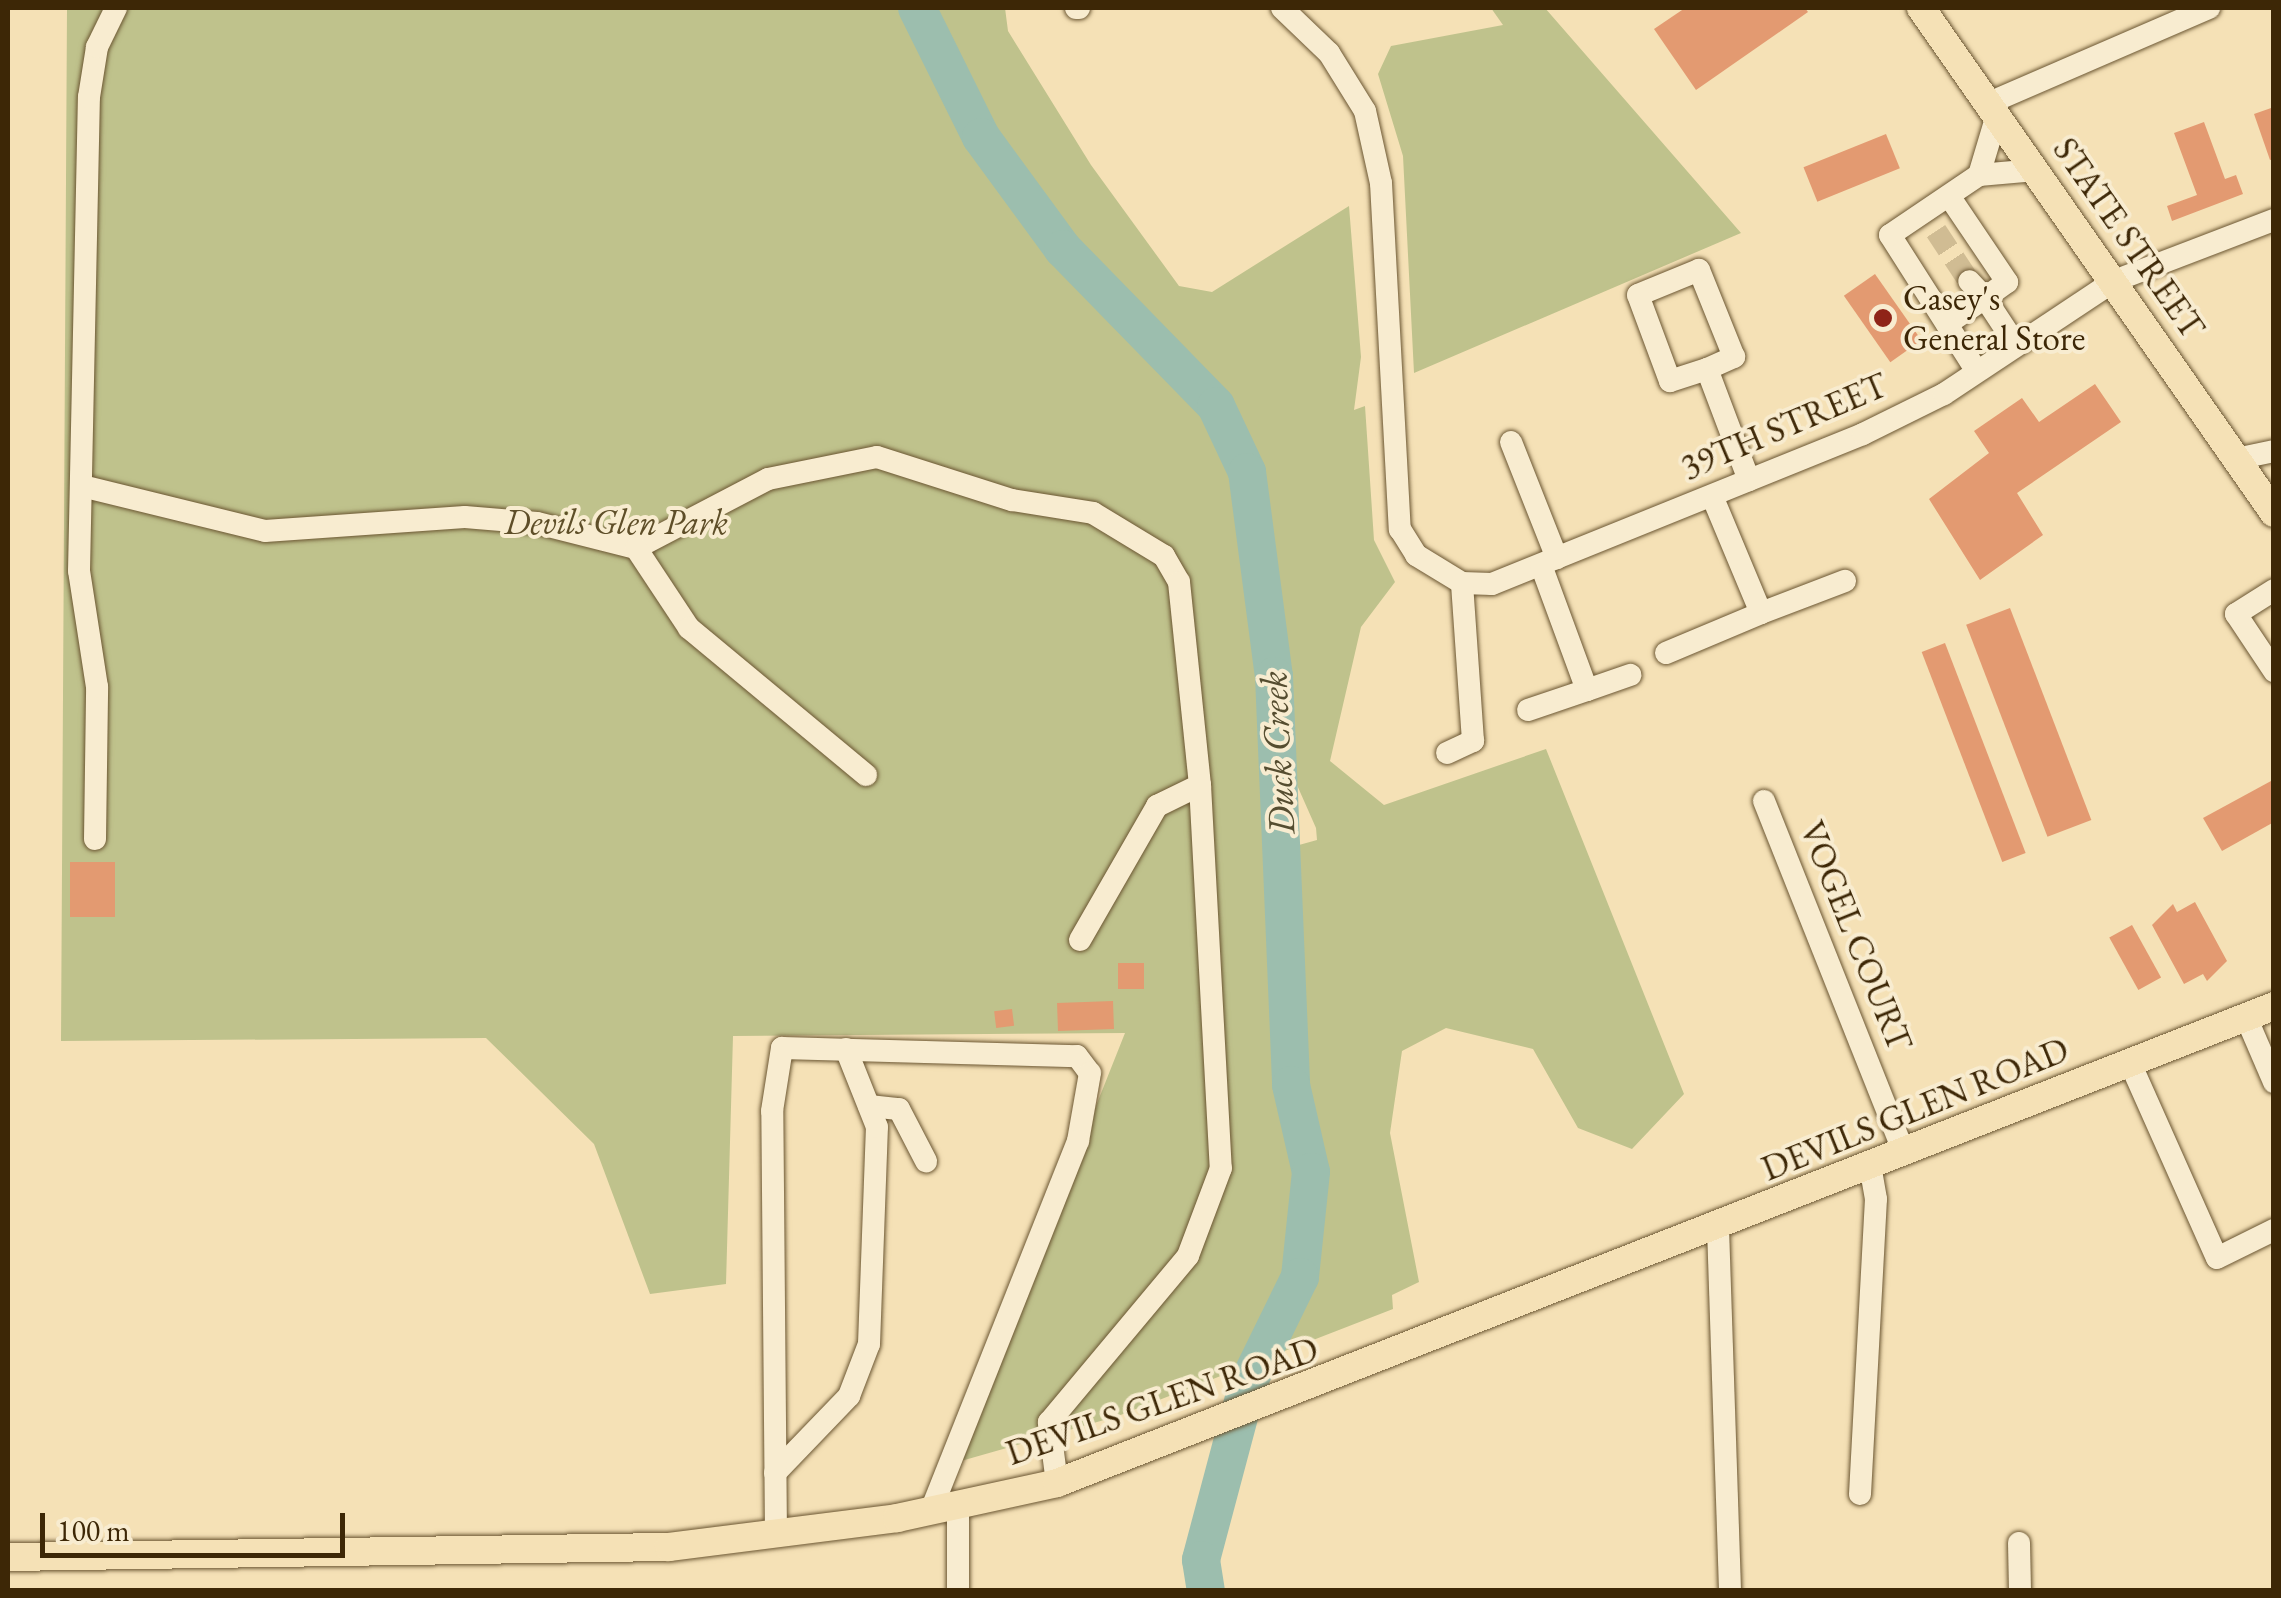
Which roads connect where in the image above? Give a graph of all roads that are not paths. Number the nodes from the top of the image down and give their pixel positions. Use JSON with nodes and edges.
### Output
{"nodes":[{"id":1,"x":116,"y":8,"type":"edge"},
{"id":2,"x":1282,"y":8,"type":"edge"},
{"id":3,"x":1921,"y":8,"type":"edge"},
{"id":4,"x":2209,"y":8,"type":"edge"},
{"id":5,"x":1993,"y":109,"type":"junction"},
{"id":6,"x":2036,"y":170,"type":"junction"},
{"id":7,"x":1979,"y":176,"type":"junction"},
{"id":8,"x":1948,"y":196,"type":"junction"},
{"id":9,"x":2274,"y":220,"type":"edge"},
{"id":10,"x":2114,"y":281,"type":"junction"},
{"id":11,"x":1977,"y":289,"type":"junction"},
{"id":12,"x":1947,"y":324,"type":"junction"},
{"id":13,"x":2014,"y":342,"type":"junction"},
{"id":14,"x":1707,"y":369,"type":"junction"},
{"id":15,"x":1976,"y":370,"type":"junction"},
{"id":16,"x":1512,"y":442,"type":"dead end"},
{"id":17,"x":2274,"y":451,"type":"edge"},
{"id":18,"x":2236,"y":459,"type":"junction"},
{"id":19,"x":1749,"y":480,"type":"junction"},
{"id":20,"x":86,"y":487,"type":"junction"},
{"id":21,"x":1712,"y":496,"type":"junction"},
{"id":22,"x":2274,"y":513,"type":"edge"},
{"id":23,"x":636,"y":548,"type":"junction"},
{"id":24,"x":1549,"y":562,"type":"junction"},
{"id":25,"x":1844,"y":581,"type":"dead end"},
{"id":26,"x":1462,"y":583,"type":"junction"},
{"id":27,"x":2274,"y":590,"type":"edge"},
{"id":28,"x":1761,"y":613,"type":"junction"},
{"id":29,"x":1666,"y":653,"type":"dead end"},
{"id":30,"x":2274,"y":672,"type":"edge"},
{"id":31,"x":1630,"y":675,"type":"dead end"},
{"id":32,"x":1588,"y":690,"type":"junction"},
{"id":33,"x":1528,"y":710,"type":"dead end"},
{"id":34,"x":1447,"y":753,"type":"dead end"},
{"id":35,"x":866,"y":775,"type":"dead end"},
{"id":36,"x":1200,"y":785,"type":"junction"},
{"id":37,"x":1764,"y":802,"type":"dead end"},
{"id":38,"x":95,"y":839,"type":"dead end"},
{"id":39,"x":1080,"y":940,"type":"dead end"},
{"id":40,"x":2274,"y":1006,"type":"edge"},
{"id":41,"x":2246,"y":1017,"type":"junction"},
{"id":42,"x":846,"y":1049,"type":"junction"},
{"id":43,"x":2131,"y":1065,"type":"junction"},
{"id":44,"x":2274,"y":1082,"type":"edge"},
{"id":45,"x":869,"y":1106,"type":"junction"},
{"id":46,"x":1904,"y":1153,"type":"junction"},
{"id":47,"x":926,"y":1161,"type":"dead end"},
{"id":48,"x":1870,"y":1166,"type":"junction"},
{"id":49,"x":1718,"y":1228,"type":"junction"},
{"id":50,"x":2274,"y":1230,"type":"edge"},
{"id":51,"x":776,"y":1473,"type":"junction"},
{"id":52,"x":1057,"y":1483,"type":"junction"},
{"id":53,"x":1860,"y":1494,"type":"dead end"},
{"id":54,"x":944,"y":1508,"type":"junction"},
{"id":55,"x":776,"y":1536,"type":"junction"},
{"id":56,"x":2019,"y":1543,"type":"dead end"},
{"id":57,"x":8,"y":1556,"type":"edge"},
{"id":58,"x":958,"y":1590,"type":"edge"},
{"id":59,"x":1730,"y":1590,"type":"edge"},
{"id":60,"x":2020,"y":1590,"type":"edge"}],
"edges":[{"from":1,"to":20,"type":"street"},
{"from":2,"to":26,"type":"street"},
{"from":3,"to":5,"type":"main road","name":"STATE STREET"},
{"from":4,"to":5,"type":"street"},
{"from":5,"to":6,"type":"main road","name":"STATE STREET"},
{"from":5,"to":7,"type":"street"},
{"from":6,"to":7,"type":"street"},
{"from":6,"to":10,"type":"main road","name":"STATE STREET"},
{"from":7,"to":8,"type":"street"},
{"from":8,"to":11,"type":"street"},
{"from":8,"to":12,"type":"street"},
{"from":9,"to":10,"type":"street","name":"39TH STREET"},
{"from":10,"to":13,"type":"street","name":"39TH STREET"},
{"from":10,"to":18,"type":"main road","name":"STATE STREET"},
{"from":11,"to":12,"type":"street"},
{"from":11,"to":13,"type":"street"},
{"from":12,"to":15,"type":"street"},
{"from":13,"to":15,"type":"street","name":"39TH STREET"},
{"from":14,"to":14,"type":"street"},
{"from":14,"to":19,"type":"street"},
{"from":15,"to":19,"type":"street","name":"39TH STREET"},
{"from":16,"to":24,"type":"street"},
{"from":17,"to":18,"type":"street"},
{"from":18,"to":22,"type":"main road","name":"STATE STREET"},
{"from":19,"to":21,"type":"street","name":"39TH STREET"},
{"from":20,"to":23,"type":"street"},
{"from":20,"to":38,"type":"street"},
{"from":21,"to":24,"type":"street","name":"39TH STREET"},
{"from":21,"to":28,"type":"street"},
{"from":23,"to":35,"type":"street"},
{"from":23,"to":36,"type":"street"},
{"from":24,"to":26,"type":"street","name":"39TH STREET"},
{"from":24,"to":32,"type":"street"},
{"from":25,"to":28,"type":"street"},
{"from":26,"to":34,"type":"street"},
{"from":27,"to":30,"type":"street"},
{"from":28,"to":29,"type":"street"},
{"from":31,"to":32,"type":"street"},
{"from":32,"to":33,"type":"street"},
{"from":36,"to":39,"type":"street"},
{"from":36,"to":52,"type":"street"},
{"from":37,"to":46,"type":"street","name":"VOGEL COURT"},
{"from":40,"to":41,"type":"main road","name":"DEVILS GLEN ROAD"},
{"from":41,"to":43,"type":"main road","name":"DEVILS GLEN ROAD"},
{"from":41,"to":44,"type":"street"},
{"from":42,"to":45,"type":"street"},
{"from":42,"to":51,"type":"street"},
{"from":42,"to":54,"type":"street"},
{"from":43,"to":46,"type":"main road","name":"DEVILS GLEN ROAD"},
{"from":43,"to":50,"type":"street"},
{"from":45,"to":47,"type":"street"},
{"from":45,"to":51,"type":"street"},
{"from":46,"to":48,"type":"main road","name":"DEVILS GLEN ROAD"},
{"from":48,"to":49,"type":"main road","name":"DEVILS GLEN ROAD"},
{"from":48,"to":53,"type":"street"},
{"from":49,"to":52,"type":"main road","name":"DEVILS GLEN ROAD"},
{"from":49,"to":59,"type":"street"},
{"from":51,"to":55,"type":"street"},
{"from":52,"to":54,"type":"main road","name":"DEVILS GLEN ROAD"},
{"from":54,"to":55,"type":"main road","name":"DEVILS GLEN ROAD"},
{"from":54,"to":58,"type":"street"},
{"from":55,"to":57,"type":"main road","name":"DEVILS GLEN ROAD"},
{"from":56,"to":60,"type":"street"}]}
